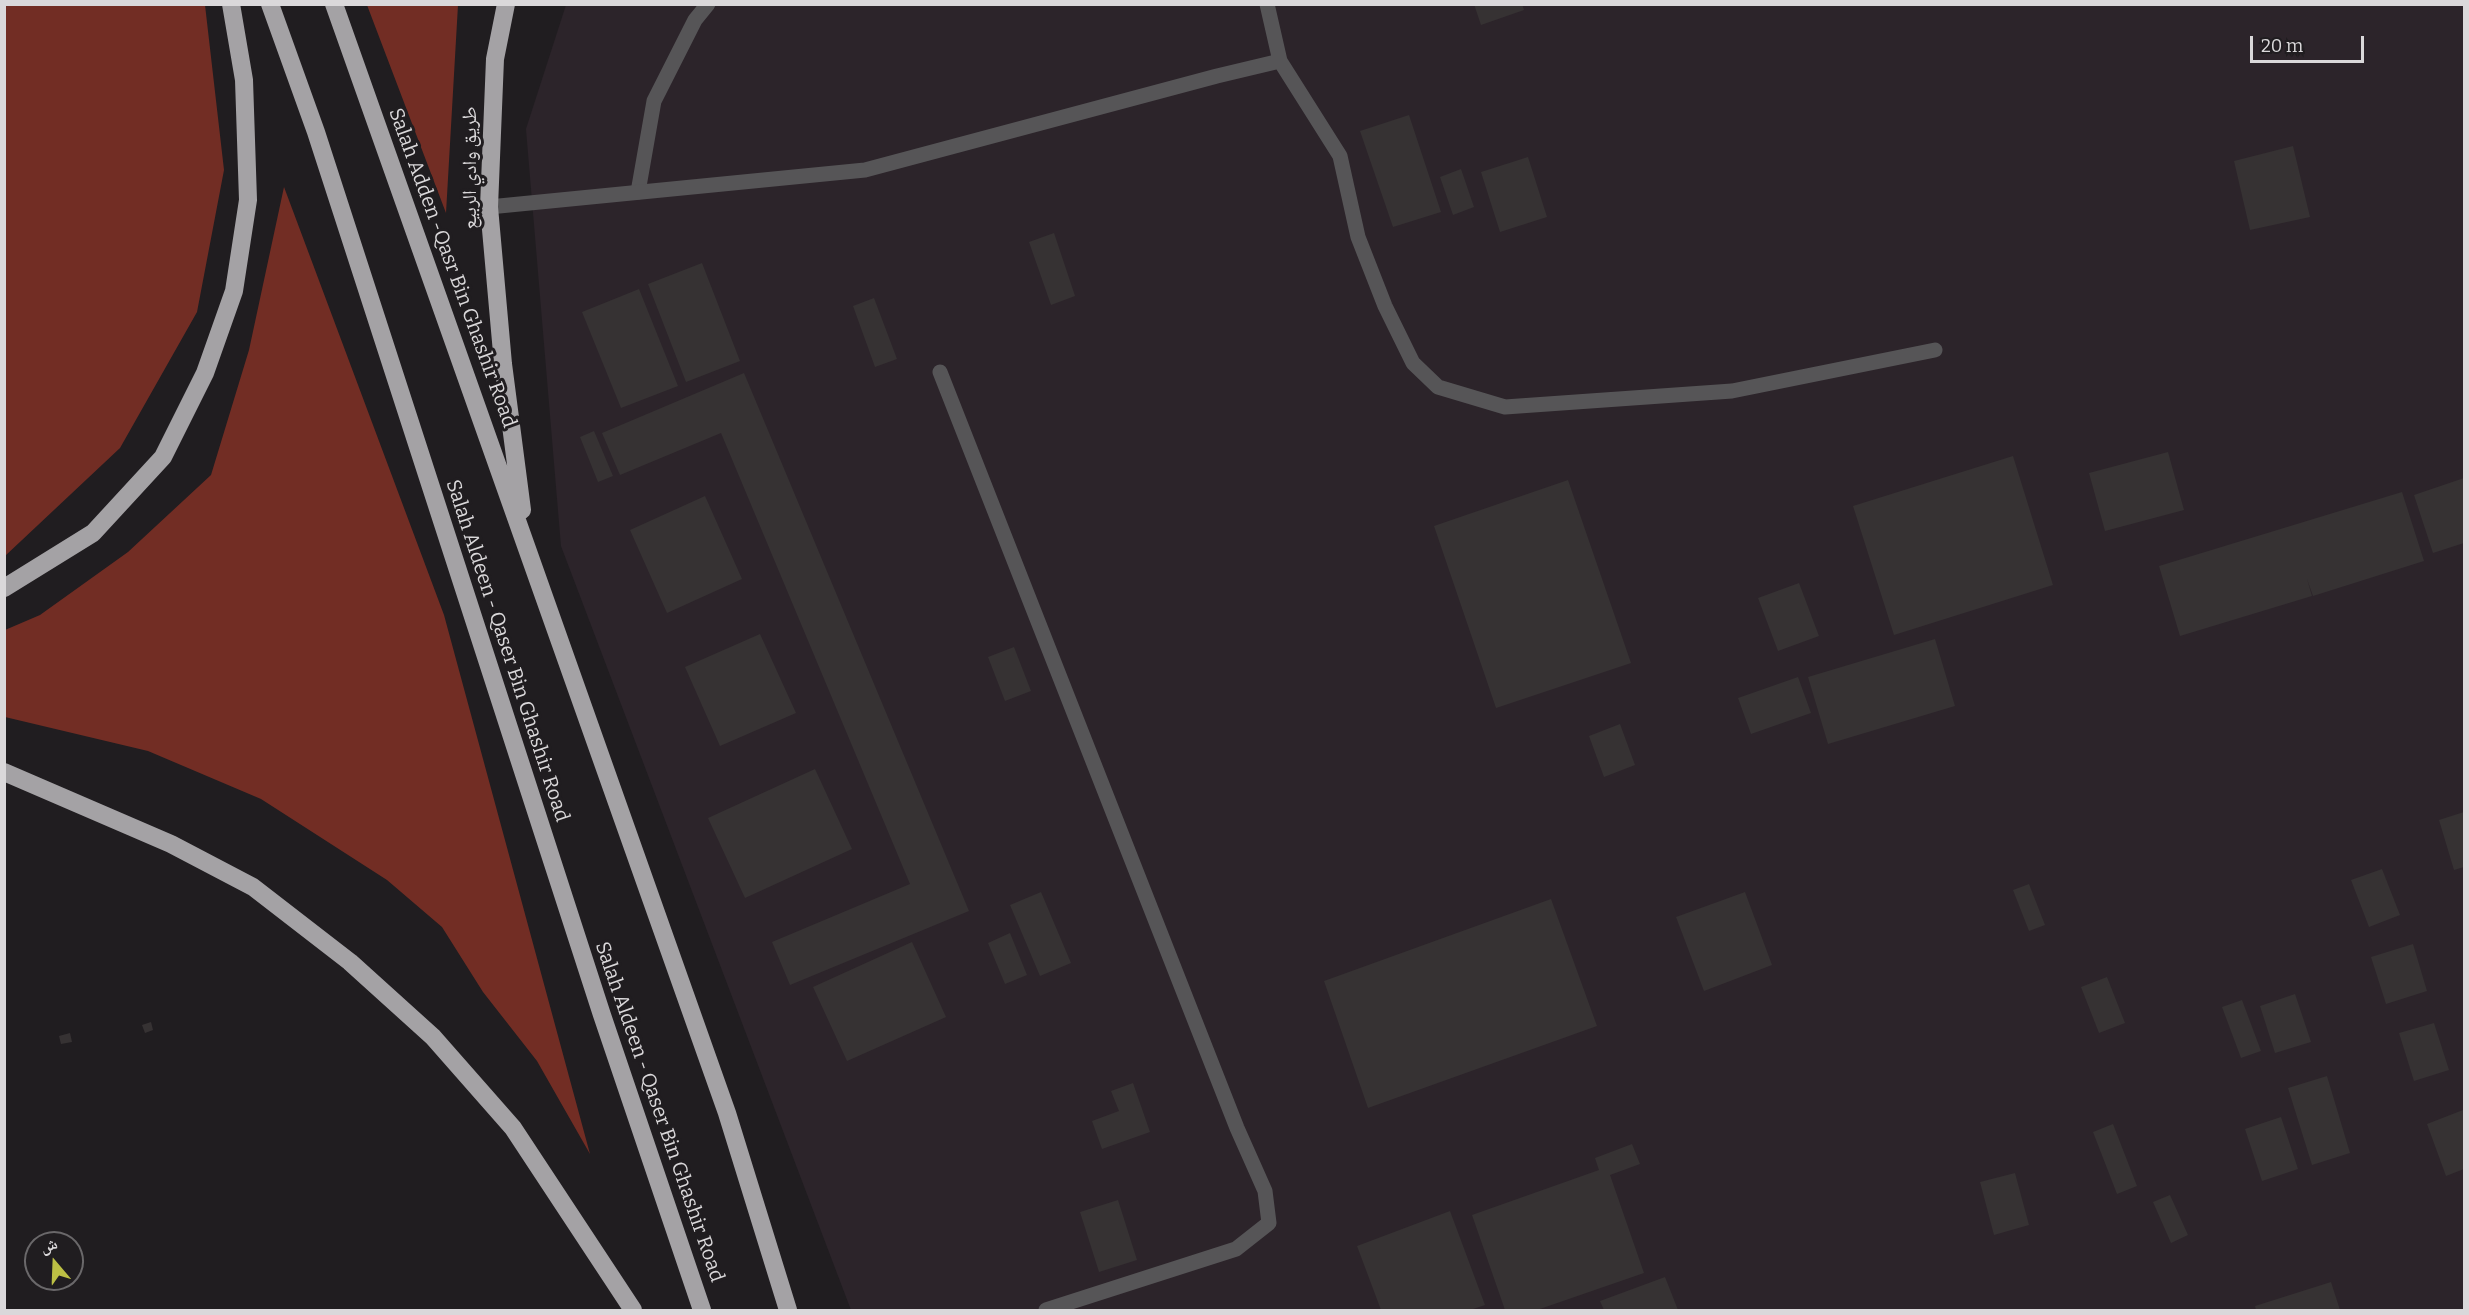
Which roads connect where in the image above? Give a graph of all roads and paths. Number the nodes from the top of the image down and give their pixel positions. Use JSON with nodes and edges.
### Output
{"nodes":[{"id":1,"x":231,"y":4,"type":"edge"},
{"id":2,"x":270,"y":4,"type":"edge"},
{"id":3,"x":334,"y":4,"type":"edge"},
{"id":4,"x":506,"y":4,"type":"edge"},
{"id":5,"x":708,"y":4,"type":"edge"},
{"id":6,"x":1267,"y":4,"type":"edge"},
{"id":7,"x":1280,"y":61,"type":"junction"},
{"id":8,"x":638,"y":192,"type":"junction"},
{"id":9,"x":489,"y":207,"type":"junction"},
{"id":10,"x":1935,"y":350,"type":"dead end"},
{"id":11,"x":940,"y":372,"type":"dead end"},
{"id":12,"x":527,"y":547,"type":"junction"},
{"id":13,"x":4,"y":588,"type":"edge"},
{"id":14,"x":4,"y":772,"type":"edge"},
{"id":15,"x":633,"y":1311,"type":"edge"},
{"id":16,"x":702,"y":1311,"type":"edge"},
{"id":17,"x":788,"y":1311,"type":"edge"},
{"id":18,"x":1046,"y":1311,"type":"edge"}],
"edges":[{"from":1,"to":13,"type":"highway"},
{"from":2,"to":16,"type":"highway","name":"Salah Aldeen - Qaser Bin Ghashir Road"},
{"from":3,"to":12,"type":"highway","name":"Salah Adden -Qasr Bin Ghashir Road"},
{"from":4,"to":9,"type":"highway","name":"طريق وادي الربيع"},
{"from":5,"to":8,"type":"street"},
{"from":6,"to":7,"type":"street"},
{"from":7,"to":8,"type":"street"},
{"from":7,"to":10,"type":"street"},
{"from":8,"to":9,"type":"street"},
{"from":9,"to":12,"type":"highway","name":"طريق وادي الربيع"},
{"from":11,"to":18,"type":"street"},
{"from":12,"to":17,"type":"highway"},
{"from":14,"to":15,"type":"highway"}]}
